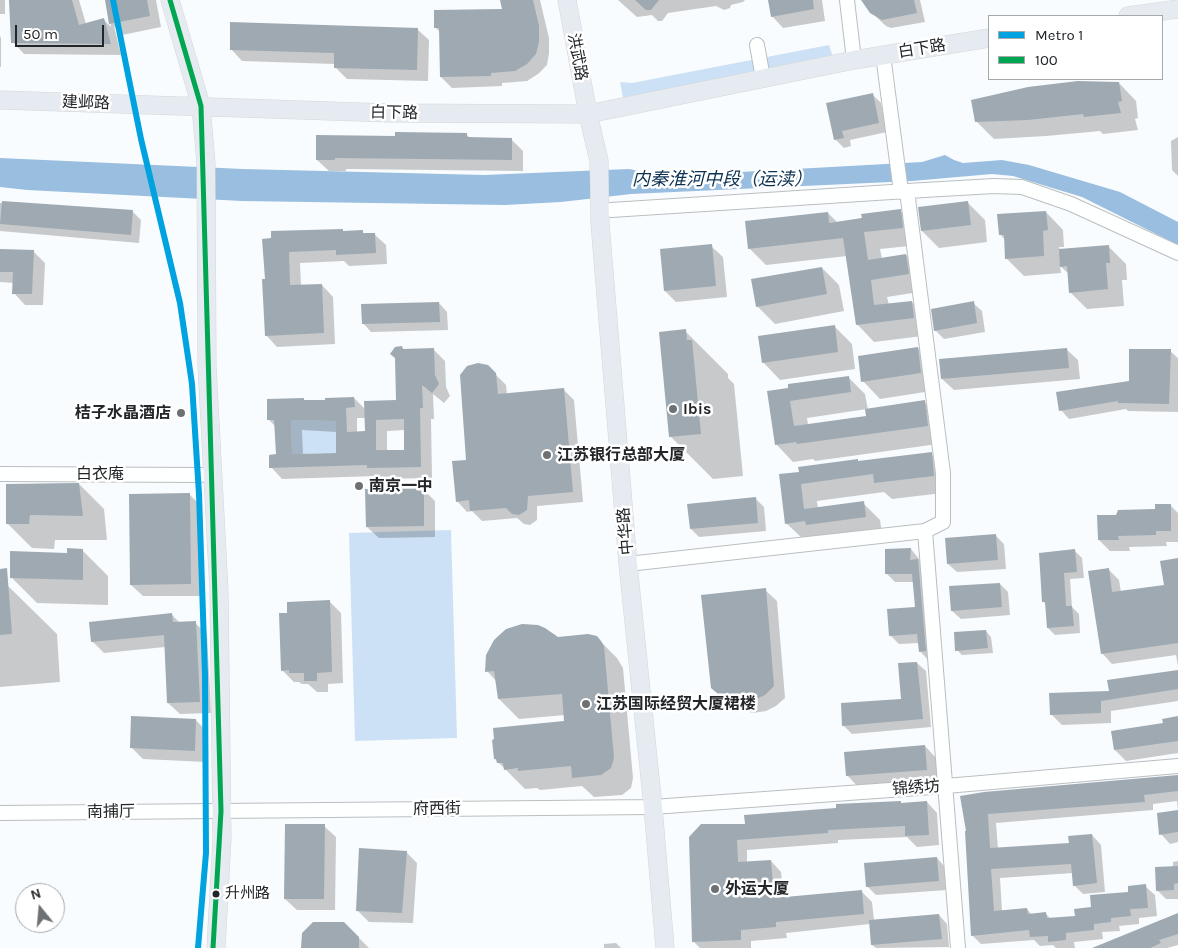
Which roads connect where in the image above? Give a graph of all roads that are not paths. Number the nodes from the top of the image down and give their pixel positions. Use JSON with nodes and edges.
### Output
{"nodes":[{"id":1,"x":170,"y":0,"type":"edge"},
{"id":2,"x":567,"y":0,"type":"edge"},
{"id":3,"x":847,"y":0,"type":"edge"},
{"id":4,"x":1178,"y":9,"type":"edge"},
{"id":5,"x":1135,"y":15,"type":"edge"},
{"id":6,"x":988,"y":38,"type":"edge"},
{"id":7,"x":757,"y":45,"type":"dead end"},
{"id":8,"x":883,"y":55,"type":"junction"},
{"id":9,"x":854,"y":60,"type":"junction"},
{"id":10,"x":763,"y":78,"type":"junction"},
{"id":11,"x":0,"y":100,"type":"edge"},
{"id":12,"x":201,"y":106,"type":"junction"},
{"id":13,"x":588,"y":114,"type":"junction"},
{"id":14,"x":904,"y":192,"type":"junction"},
{"id":15,"x":605,"y":217,"type":"junction"},
{"id":16,"x":1178,"y":253,"type":"edge"},
{"id":17,"x":0,"y":474,"type":"edge"},
{"id":18,"x":201,"y":474,"type":"dead end"},
{"id":19,"x":925,"y":531,"type":"junction"},
{"id":20,"x":628,"y":564,"type":"junction"},
{"id":21,"x":1178,"y":766,"type":"edge"},
{"id":22,"x":946,"y":786,"type":"junction"},
{"id":23,"x":653,"y":807,"type":"junction"},
{"id":24,"x":221,"y":810,"type":"junction"},
{"id":25,"x":0,"y":813,"type":"edge"},
{"id":26,"x":222,"y":838,"type":"joint"},
{"id":27,"x":216,"y":948,"type":"edge"},
{"id":28,"x":665,"y":948,"type":"edge"},
{"id":29,"x":958,"y":948,"type":"edge"}],
"edges":[{"from":1,"to":12,"type":"main road"},
{"from":2,"to":13,"type":"main road","name":"洪武路"},
{"from":3,"to":9,"type":"street"},
{"from":4,"to":5,"type":"main road"},
{"from":6,"to":8,"type":"main road","name":"白下路"},
{"from":7,"to":10,"type":"street"},
{"from":8,"to":9,"type":"main road","name":"白下路"},
{"from":8,"to":14,"type":"street"},
{"from":9,"to":10,"type":"main road","name":"白下路"},
{"from":10,"to":13,"type":"main road","name":"白下路"},
{"from":11,"to":12,"type":"main road","name":"建邺路"},
{"from":12,"to":13,"type":"main road","name":"白下路"},
{"from":12,"to":24,"type":"street"},
{"from":13,"to":15,"type":"main road","name":"中华路"},
{"from":14,"to":15,"type":"street"},
{"from":14,"to":16,"type":"street"},
{"from":14,"to":19,"type":"street"},
{"from":15,"to":20,"type":"main road","name":"中华路"},
{"from":17,"to":18,"type":"street","name":"白衣庵"},
{"from":19,"to":20,"type":"street"},
{"from":19,"to":22,"type":"street"},
{"from":20,"to":23,"type":"main road","name":"中华路"},
{"from":21,"to":22,"type":"street","name":"锦绣坊"},
{"from":22,"to":23,"type":"street","name":"锦绣坊"},
{"from":22,"to":29,"type":"street"},
{"from":23,"to":24,"type":"street","name":"府西街"},
{"from":23,"to":28,"type":"main road","name":"中华路"},
{"from":24,"to":25,"type":"street","name":"南捕厅"},
{"from":24,"to":26,"type":"street"},
{"from":26,"to":27,"type":"main road"}]}
